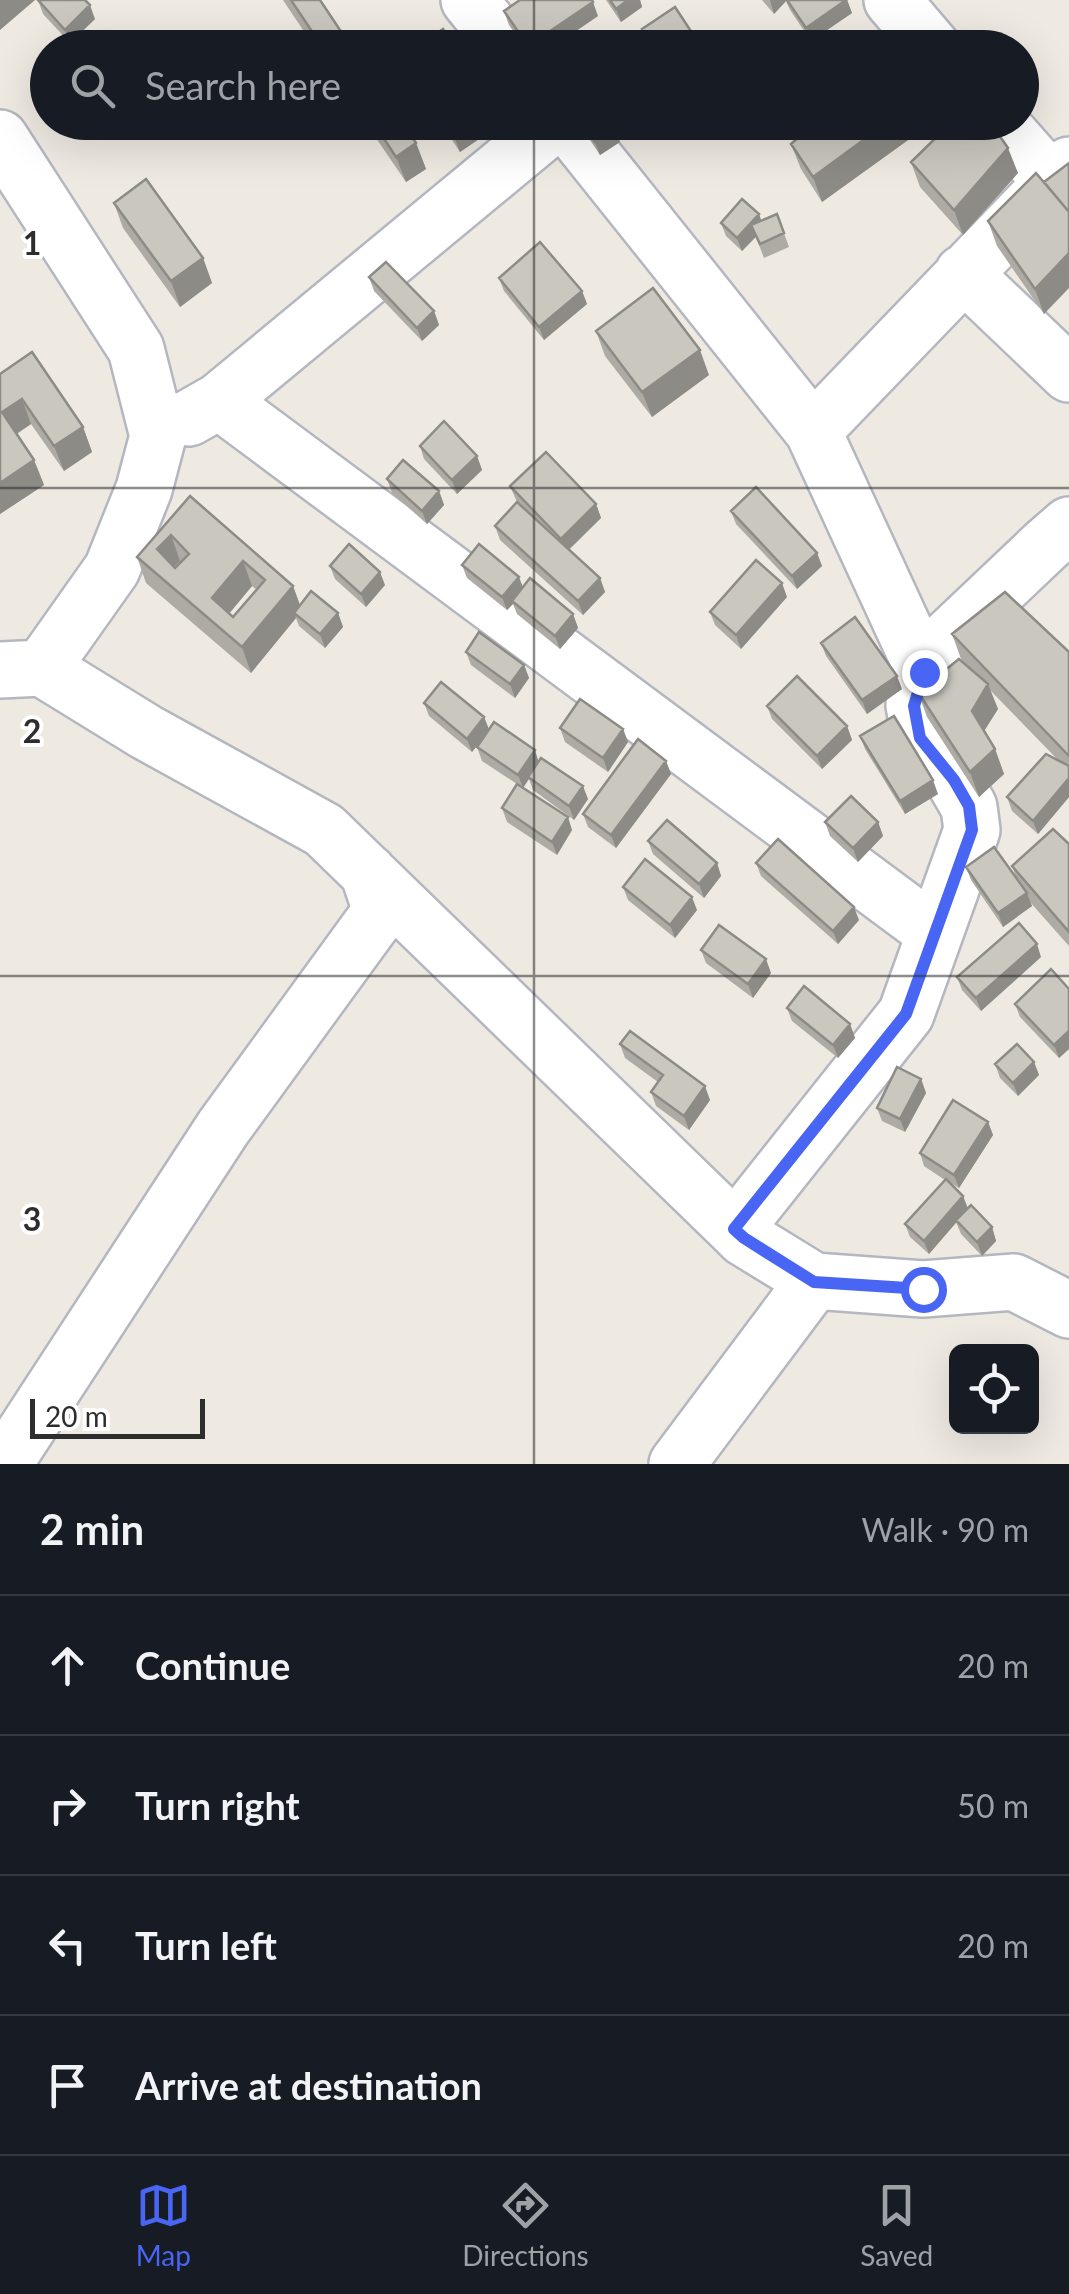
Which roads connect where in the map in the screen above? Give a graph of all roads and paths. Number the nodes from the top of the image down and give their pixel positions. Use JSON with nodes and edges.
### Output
{"nodes":[{"id":1,"x":469,"y":0,"type":"edge"},
{"id":2,"x":892,"y":0,"type":"edge"},
{"id":3,"x":493,"y":30,"type":"edge"},
{"id":4,"x":918,"y":30,"type":"edge"},
{"id":5,"x":0,"y":138,"type":"edge"},
{"id":6,"x":534,"y":140,"type":"edge"},
{"id":7,"x":580,"y":140,"type":"edge"},
{"id":8,"x":1020,"y":140,"type":"edge"},
{"id":9,"x":1060,"y":174,"type":"edge"},
{"id":10,"x":962,"y":273,"type":"junction"},
{"id":11,"x":1069,"y":374,"type":"edge"},
{"id":12,"x":220,"y":401,"type":"junction"},
{"id":13,"x":813,"y":431,"type":"junction"},
{"id":14,"x":158,"y":436,"type":"junction"},
{"id":15,"x":1069,"y":525,"type":"edge"},
{"id":16,"x":21,"y":669,"type":"edge"},
{"id":17,"x":924,"y":672,"type":"junction"},
{"id":18,"x":368,"y":872,"type":"junction"},
{"id":19,"x":935,"y":933,"type":"junction"},
{"id":20,"x":734,"y":1229,"type":"junction"},
{"id":21,"x":814,"y":1282,"type":"junction"},
{"id":22,"x":1066,"y":1305,"type":"edge"},
{"id":23,"x":4,"y":1464,"type":"edge"},
{"id":24,"x":677,"y":1464,"type":"edge"}],
"edges":[{"from":1,"to":3,"type":"street"},
{"from":2,"to":4,"type":"street"},
{"from":5,"to":14,"type":"street"},
{"from":6,"to":12,"type":"street"},
{"from":7,"to":13,"type":"street"},
{"from":8,"to":9,"type":"street"},
{"from":9,"to":10,"type":"street"},
{"from":10,"to":11,"type":"street"},
{"from":10,"to":13,"type":"street"},
{"from":12,"to":14,"type":"street"},
{"from":12,"to":19,"type":"street"},
{"from":13,"to":17,"type":"street"},
{"from":14,"to":16,"type":"street"},
{"from":15,"to":17,"type":"street"},
{"from":16,"to":18,"type":"street"},
{"from":17,"to":19,"type":"street"},
{"from":18,"to":20,"type":"street"},
{"from":18,"to":23,"type":"street"},
{"from":19,"to":20,"type":"street"},
{"from":20,"to":21,"type":"street"},
{"from":21,"to":22,"type":"street"},
{"from":21,"to":24,"type":"street"}]}
